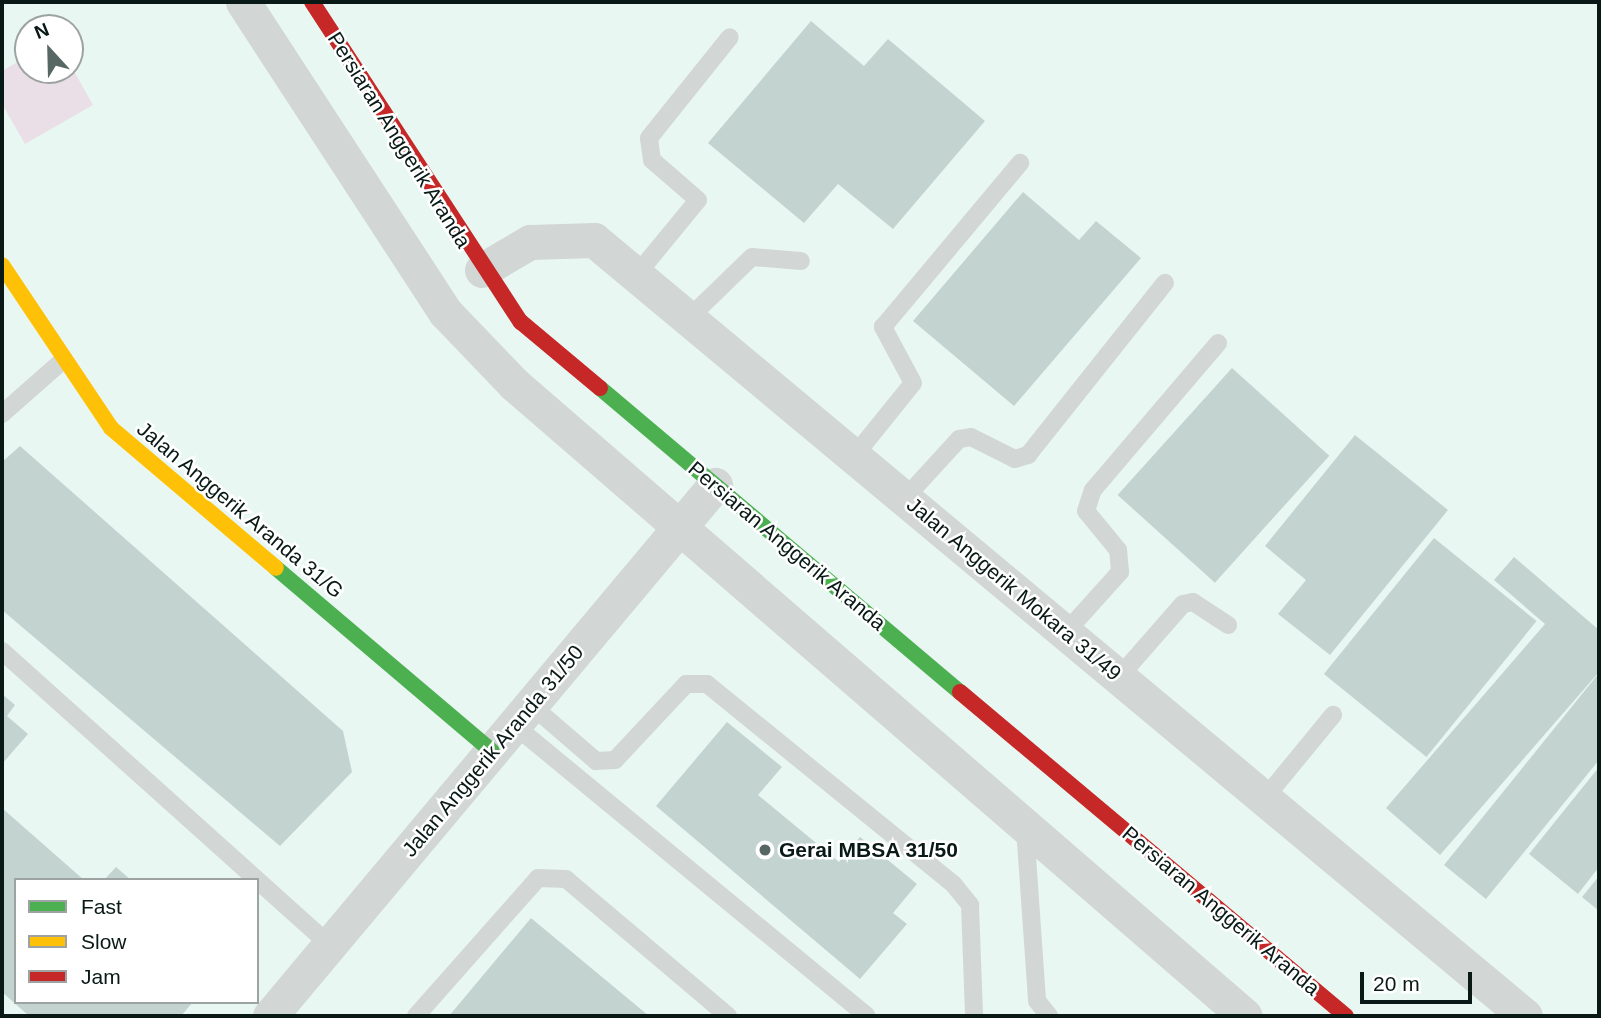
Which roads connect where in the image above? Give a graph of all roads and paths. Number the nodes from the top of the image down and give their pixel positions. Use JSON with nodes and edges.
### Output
{"nodes":[{"id":1,"x":243,"y":2,"type":"edge"},
{"id":2,"x":312,"y":2,"type":"edge"},
{"id":3,"x":730,"y":37,"type":"dead end"},
{"id":4,"x":1020,"y":163,"type":"dead end"},
{"id":5,"x":801,"y":261,"type":"dead end"},
{"id":6,"x":2,"y":265,"type":"edge"},
{"id":7,"x":482,"y":270,"type":"junction"},
{"id":8,"x":638,"y":273,"type":"junction"},
{"id":9,"x":1165,"y":283,"type":"dead end"},
{"id":10,"x":691,"y":317,"type":"junction"},
{"id":11,"x":1218,"y":343,"type":"dead end"},
{"id":12,"x":61,"y":362,"type":"junction"},
{"id":13,"x":2,"y":414,"type":"edge"},
{"id":14,"x":855,"y":455,"type":"junction"},
{"id":15,"x":715,"y":485,"type":"junction"},
{"id":16,"x":905,"y":498,"type":"junction"},
{"id":17,"x":679,"y":528,"type":"junction"},
{"id":18,"x":1228,"y":625,"type":"dead end"},
{"id":19,"x":1066,"y":632,"type":"junction"},
{"id":20,"x":2,"y":651,"type":"edge"},
{"id":21,"x":1119,"y":677,"type":"junction"},
{"id":22,"x":523,"y":715,"type":"junction"},
{"id":23,"x":1333,"y":715,"type":"dead end"},
{"id":24,"x":492,"y":751,"type":"junction"},
{"id":25,"x":1264,"y":799,"type":"junction"},
{"id":26,"x":1025,"y":827,"type":"junction"},
{"id":27,"x":255,"y":878,"type":"edge"},
{"id":28,"x":259,"y":881,"type":"edge"},
{"id":29,"x":330,"y":945,"type":"junction"},
{"id":30,"x":270,"y":1016,"type":"edge"},
{"id":31,"x":416,"y":1016,"type":"edge"},
{"id":32,"x":728,"y":1016,"type":"edge"},
{"id":33,"x":867,"y":1016,"type":"edge"},
{"id":34,"x":974,"y":1016,"type":"edge"},
{"id":35,"x":1049,"y":1016,"type":"edge"},
{"id":36,"x":1245,"y":1016,"type":"edge"},
{"id":37,"x":1346,"y":1016,"type":"edge"},
{"id":38,"x":1524,"y":1016,"type":"edge"}],
"edges":[{"from":1,"to":17,"type":"street"},
{"from":2,"to":7,"type":"street","name":"Persiaran Anggerik Aranda"},
{"from":3,"to":8,"type":"lane"},
{"from":4,"to":14,"type":"lane"},
{"from":5,"to":10,"type":"lane"},
{"from":6,"to":12,"type":"street","name":"Jalan Anggerik Aranda 31/G"},
{"from":7,"to":8,"type":"street","name":"Jalan Anggerik Mokara 31/49"},
{"from":7,"to":15,"type":"street","name":"Persiaran Anggerik Aranda"},
{"from":8,"to":10,"type":"street","name":"Jalan Anggerik Mokara 31/49"},
{"from":9,"to":16,"type":"lane"},
{"from":10,"to":14,"type":"street","name":"Jalan Anggerik Mokara 31/49"},
{"from":11,"to":19,"type":"lane"},
{"from":12,"to":13,"type":"lane"},
{"from":12,"to":24,"type":"street","name":"Jalan Anggerik Aranda 31/G"},
{"from":14,"to":16,"type":"street","name":"Jalan Anggerik Mokara 31/49"},
{"from":15,"to":17,"type":"street","name":"Jalan Anggerik Aranda 31/50"},
{"from":15,"to":37,"type":"street","name":"Persiaran Anggerik Aranda"},
{"from":16,"to":19,"type":"street","name":"Jalan Anggerik Mokara 31/49"},
{"from":17,"to":22,"type":"street","name":"Jalan Anggerik Aranda 31/50"},
{"from":17,"to":26,"type":"street"},
{"from":18,"to":21,"type":"lane"},
{"from":19,"to":21,"type":"street","name":"Jalan Anggerik Mokara 31/49"},
{"from":20,"to":27,"type":"lane"},
{"from":21,"to":25,"type":"street","name":"Jalan Anggerik Mokara 31/49"},
{"from":22,"to":24,"type":"street","name":"Jalan Anggerik Aranda 31/50"},
{"from":22,"to":33,"type":"lane"},
{"from":22,"to":34,"type":"lane"},
{"from":23,"to":25,"type":"lane"},
{"from":24,"to":29,"type":"street","name":"Jalan Anggerik Aranda 31/50"},
{"from":25,"to":38,"type":"street","name":"Jalan Anggerik Mokara 31/49"},
{"from":26,"to":35,"type":"lane"},
{"from":26,"to":36,"type":"street"},
{"from":28,"to":29,"type":"lane"},
{"from":29,"to":30,"type":"street","name":"Jalan Anggerik Aranda 31/50"},
{"from":31,"to":32,"type":"lane"}]}
